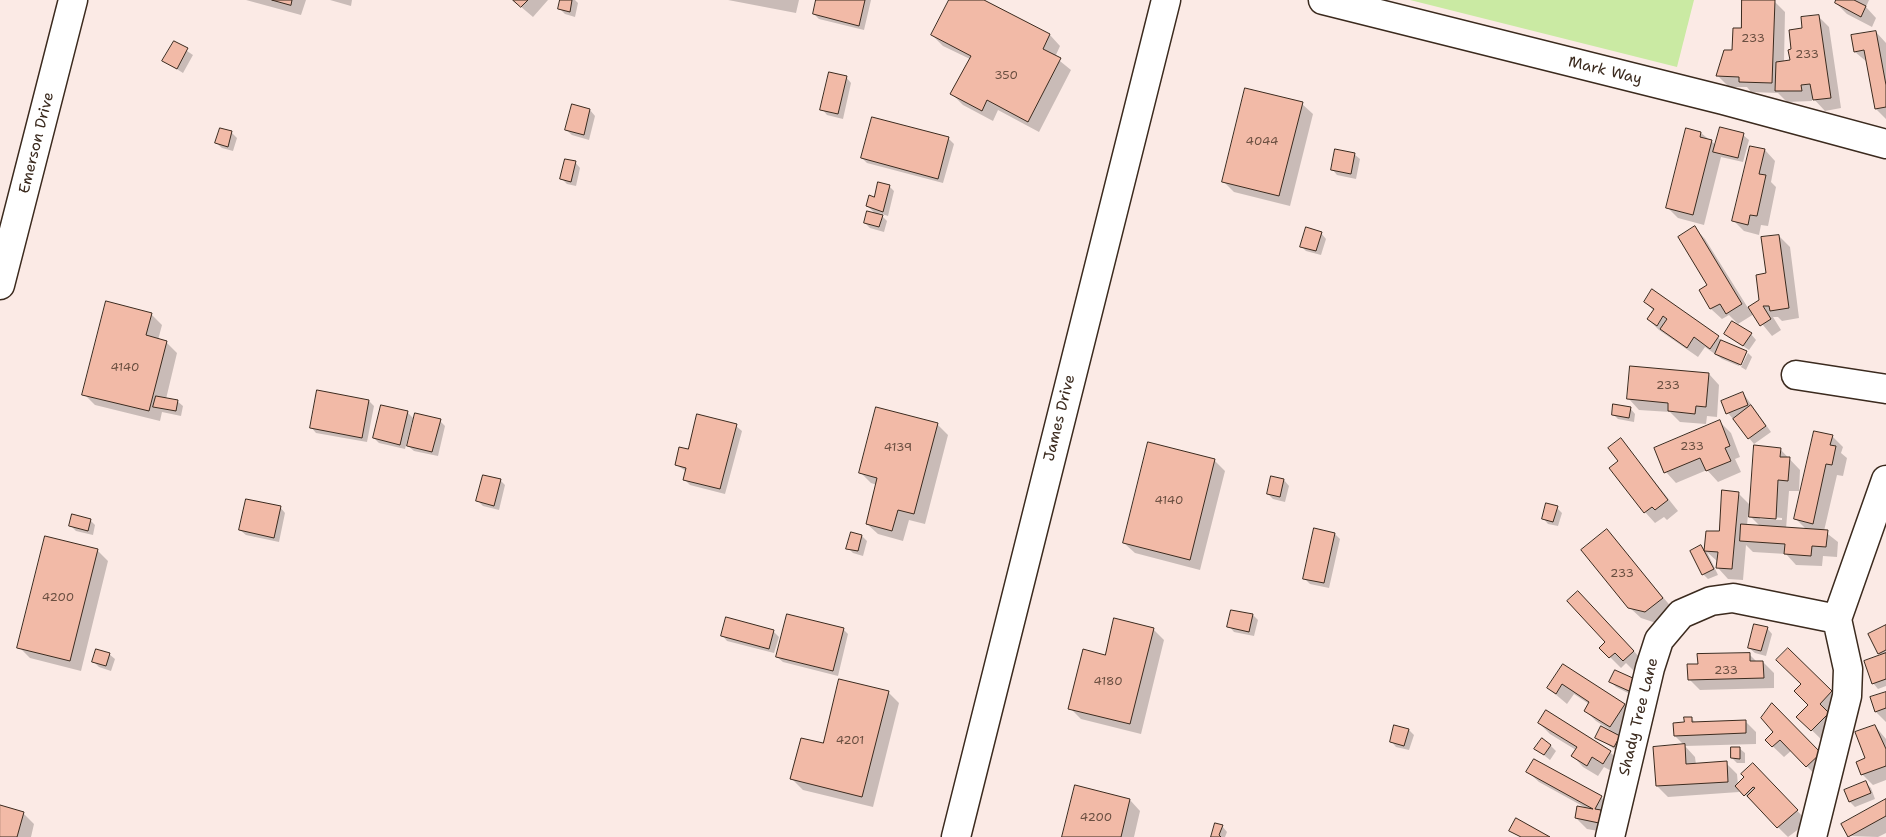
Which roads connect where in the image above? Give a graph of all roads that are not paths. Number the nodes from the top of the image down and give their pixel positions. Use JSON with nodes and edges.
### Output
{"nodes":[{"id":1,"x":73,"y":0,"type":"edge"},
{"id":2,"x":1166,"y":0,"type":"edge"},
{"id":3,"x":1323,"y":0,"type":"edge"},
{"id":4,"x":1886,"y":144,"type":"edge"},
{"id":5,"x":0,"y":285,"type":"edge"},
{"id":6,"x":1796,"y":375,"type":"dead end"},
{"id":7,"x":1886,"y":389,"type":"edge"},
{"id":8,"x":1886,"y":480,"type":"edge"},
{"id":9,"x":1837,"y":619,"type":"junction"},
{"id":10,"x":956,"y":837,"type":"edge"},
{"id":11,"x":1610,"y":837,"type":"edge"},
{"id":12,"x":1812,"y":837,"type":"edge"}],
"edges":[{"from":1,"to":5,"type":"street","name":"Emerson Drive"},
{"from":2,"to":10,"type":"street","name":"James Drive"},
{"from":3,"to":4,"type":"street","name":"Mark Way"},
{"from":6,"to":7,"type":"street"},
{"from":8,"to":9,"type":"street"},
{"from":9,"to":11,"type":"street","name":"Shady Tree Lane"},
{"from":9,"to":12,"type":"street"}]}
